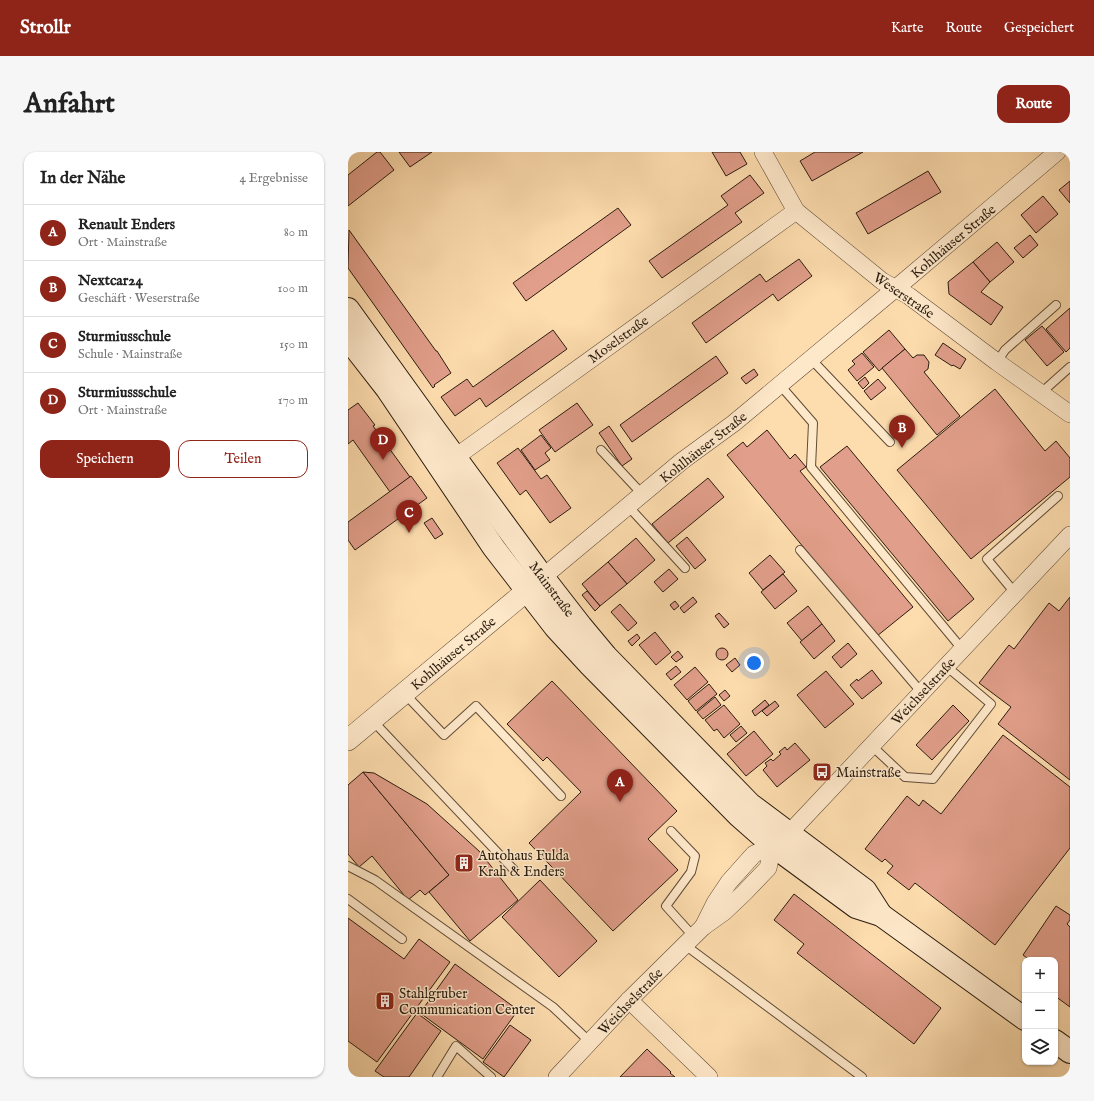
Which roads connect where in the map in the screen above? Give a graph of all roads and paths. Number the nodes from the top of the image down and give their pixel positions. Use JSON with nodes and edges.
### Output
{"nodes":[{"id":1,"x":762,"y":152,"type":"edge"},
{"id":2,"x":1057,"y":152,"type":"edge"},
{"id":3,"x":796,"y":211,"type":"junction"},
{"id":4,"x":895,"y":289,"type":"junction"},
{"id":5,"x":1056,"y":304,"type":"dead end"},
{"id":6,"x":348,"y":309,"type":"edge"},
{"id":7,"x":348,"y":339,"type":"edge"},
{"id":8,"x":811,"y":359,"type":"junction"},
{"id":9,"x":997,"y":362,"type":"junction"},
{"id":10,"x":1070,"y":367,"type":"edge"},
{"id":11,"x":780,"y":385,"type":"junction"},
{"id":12,"x":1041,"y":393,"type":"junction"},
{"id":13,"x":1070,"y":414,"type":"edge"},
{"id":14,"x":890,"y":442,"type":"dead end"},
{"id":15,"x":601,"y":450,"type":"dead end"},
{"id":16,"x":448,"y":463,"type":"junction"},
{"id":17,"x":642,"y":495,"type":"junction"},
{"id":18,"x":1058,"y":496,"type":"dead end"},
{"id":19,"x":623,"y":511,"type":"junction"},
{"id":20,"x":1070,"y":535,"type":"edge"},
{"id":21,"x":800,"y":550,"type":"dead end"},
{"id":22,"x":685,"y":568,"type":"dead end"},
{"id":23,"x":543,"y":577,"type":"junction"},
{"id":24,"x":526,"y":591,"type":"junction"},
{"id":25,"x":1015,"y":593,"type":"junction"},
{"id":26,"x":962,"y":648,"type":"junction"},
{"id":27,"x":946,"y":666,"type":"junction"},
{"id":28,"x":404,"y":693,"type":"junction"},
{"id":29,"x":922,"y":693,"type":"junction"},
{"id":30,"x":372,"y":720,"type":"junction"},
{"id":31,"x":348,"y":740,"type":"edge"},
{"id":32,"x":872,"y":746,"type":"junction"},
{"id":33,"x":561,"y":796,"type":"dead end"},
{"id":34,"x":671,"y":831,"type":"dead end"},
{"id":35,"x":781,"y":839,"type":"junction"},
{"id":36,"x":348,"y":866,"type":"edge"},
{"id":37,"x":514,"y":870,"type":"dead end"},
{"id":38,"x":348,"y":899,"type":"edge"},
{"id":39,"x":694,"y":936,"type":"junction"},
{"id":40,"x":402,"y":939,"type":"dead end"},
{"id":41,"x":629,"y":1000,"type":"junction"},
{"id":42,"x":1022,"y":1017,"type":"edge"},
{"id":43,"x":590,"y":1042,"type":"junction"},
{"id":44,"x":1058,"y":1043,"type":"edge"},
{"id":45,"x":1070,"y":1052,"type":"edge"},
{"id":46,"x":437,"y":1077,"type":"edge"},
{"id":47,"x":491,"y":1077,"type":"edge"},
{"id":48,"x":557,"y":1077,"type":"edge"},
{"id":49,"x":709,"y":1077,"type":"edge"},
{"id":50,"x":862,"y":1077,"type":"edge"}],
"edges":[{"from":1,"to":3,"type":"street","name":"Weserstraße"},
{"from":2,"to":4,"type":"street","name":"Kohlhäuser Straße"},
{"from":3,"to":4,"type":"street","name":"Weserstraße"},
{"from":3,"to":16,"type":"street","name":"Moselstraße"},
{"from":4,"to":8,"type":"street","name":"Kohlhäuser Straße"},
{"from":4,"to":9,"type":"street","name":"Weserstraße"},
{"from":5,"to":9,"type":"lane"},
{"from":6,"to":16,"type":"main road","name":"Mainstraße"},
{"from":7,"to":16,"type":"main road","name":"Mainstraße"},
{"from":8,"to":11,"type":"street","name":"Kohlhäuser Straße"},
{"from":8,"to":14,"type":"lane"},
{"from":9,"to":12,"type":"street","name":"Weserstraße"},
{"from":10,"to":12,"type":"lane"},
{"from":11,"to":17,"type":"street","name":"Kohlhäuser Straße"},
{"from":11,"to":26,"type":"lane"},
{"from":12,"to":13,"type":"street","name":"Weserstraße"},
{"from":15,"to":17,"type":"lane"},
{"from":16,"to":23,"type":"main road","name":"Mainstraße"},
{"from":16,"to":24,"type":"main road","name":"Mainstraße"},
{"from":17,"to":19,"type":"street","name":"Kohlhäuser Straße"},
{"from":18,"to":25,"type":"lane"},
{"from":19,"to":22,"type":"lane"},
{"from":19,"to":23,"type":"street","name":"Kohlhäuser Straße"},
{"from":20,"to":25,"type":"street","name":"Weichselstraße"},
{"from":21,"to":29,"type":"lane"},
{"from":23,"to":24,"type":"street","name":"Kohlhäuser Straße"},
{"from":23,"to":35,"type":"main road","name":"Mainstraße"},
{"from":24,"to":28,"type":"street","name":"Kohlhäuser Straße"},
{"from":24,"to":35,"type":"main road","name":"Mainstraße"},
{"from":25,"to":26,"type":"street","name":"Weichselstraße"},
{"from":26,"to":27,"type":"street","name":"Weichselstraße"},
{"from":27,"to":29,"type":"street","name":"Weichselstraße"},
{"from":27,"to":32,"type":"lane"},
{"from":28,"to":30,"type":"street","name":"Kohlhäuser Straße"},
{"from":28,"to":33,"type":"lane"},
{"from":29,"to":32,"type":"street","name":"Weichselstraße"},
{"from":30,"to":31,"type":"street","name":"Kohlhäuser Straße"},
{"from":30,"to":37,"type":"lane"},
{"from":32,"to":35,"type":"street","name":"Weichselstraße"},
{"from":34,"to":39,"type":"lane"},
{"from":35,"to":39,"type":"street","name":"Weichselstraße"},
{"from":35,"to":42,"type":"main road","name":"Mainstraße"},
{"from":36,"to":43,"type":"lane"},
{"from":38,"to":40,"type":"lane"},
{"from":39,"to":41,"type":"street","name":"Weichselstraße"},
{"from":39,"to":50,"type":"lane"},
{"from":41,"to":43,"type":"street","name":"Weichselstraße"},
{"from":41,"to":49,"type":"street"},
{"from":43,"to":48,"type":"street","name":"Weichselstraße"},
{"from":44,"to":45,"type":"main road"},
{"from":46,"to":47,"type":"lane"}]}
